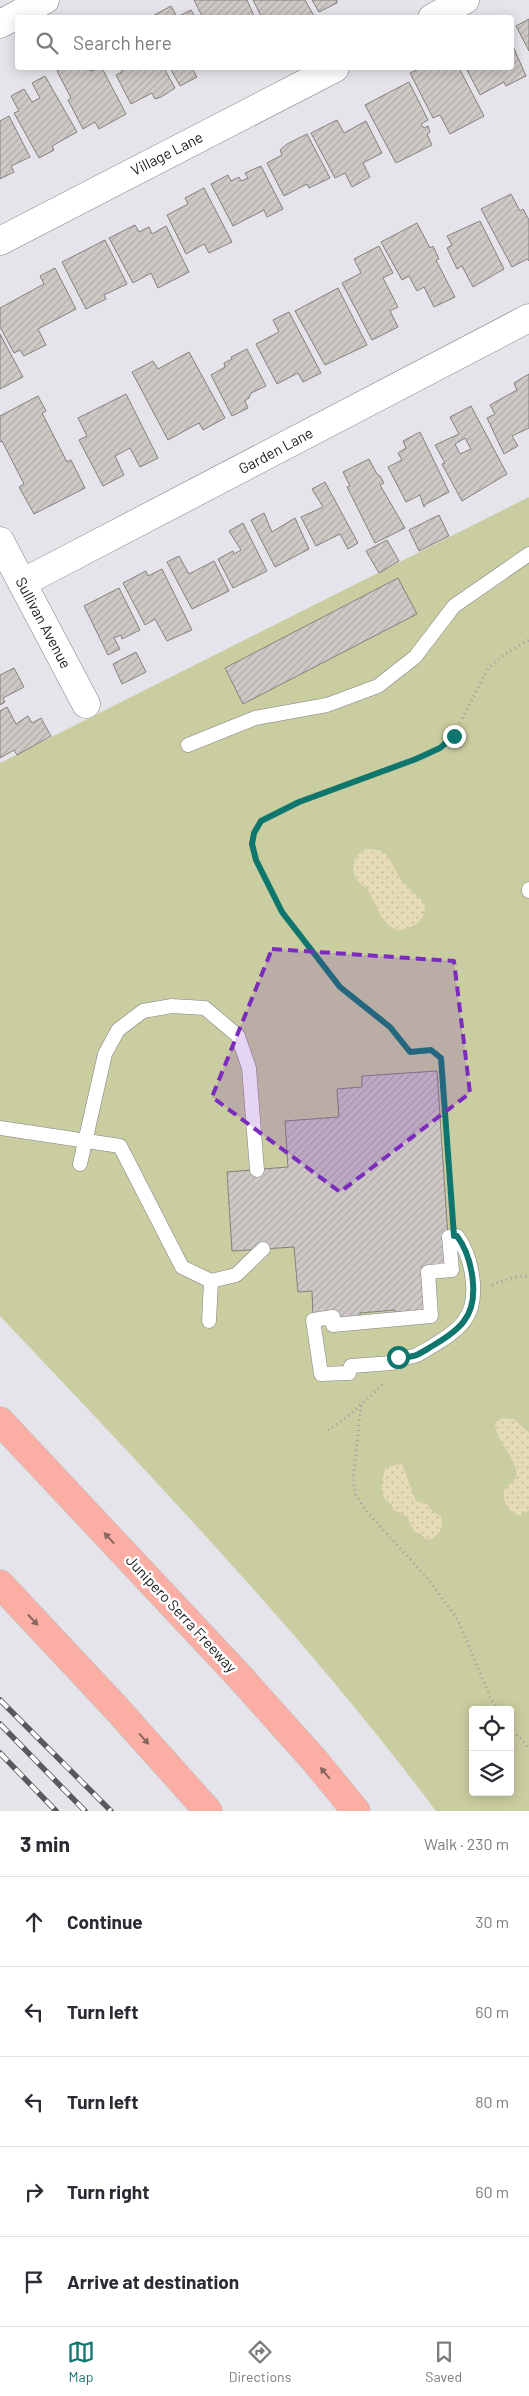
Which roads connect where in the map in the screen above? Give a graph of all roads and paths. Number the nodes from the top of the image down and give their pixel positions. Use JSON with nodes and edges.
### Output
{"nodes":[{"id":1,"x":465,"y":0,"type":"edge"},
{"id":2,"x":32,"y":3,"type":"edge"},
{"id":3,"x":438,"y":15,"type":"edge"},
{"id":4,"x":0,"y":24,"type":"edge"},
{"id":5,"x":331,"y":70,"type":"edge"},
{"id":6,"x":0,"y":241,"type":"edge"},
{"id":7,"x":529,"y":318,"type":"edge"},
{"id":8,"x":0,"y":542,"type":"edge"},
{"id":9,"x":529,"y":554,"type":"edge"},
{"id":10,"x":22,"y":583,"type":"junction"},
{"id":11,"x":529,"y":640,"type":"edge"},
{"id":12,"x":86,"y":704,"type":"dead end"},
{"id":13,"x":188,"y":745,"type":"dead end"},
{"id":14,"x":0,"y":1128,"type":"edge"},
{"id":15,"x":86,"y":1140,"type":"junction"},
{"id":16,"x":80,"y":1164,"type":"dead end"},
{"id":17,"x":257,"y":1170,"type":"dead end"},
{"id":18,"x":454,"y":1236,"type":"junction"},
{"id":19,"x":263,"y":1249,"type":"dead end"},
{"id":20,"x":211,"y":1281,"type":"junction"},
{"id":21,"x":209,"y":1321,"type":"dead end"},
{"id":22,"x":361,"y":1405,"type":"dead end"},
{"id":23,"x":0,"y":1421,"type":"edge"},
{"id":24,"x":0,"y":1584,"type":"edge"},
{"id":25,"x":496,"y":1706,"type":"edge"},
{"id":26,"x":514,"y":1731,"type":"edge"},
{"id":27,"x":529,"y":1748,"type":"edge"},
{"id":28,"x":208,"y":1811,"type":"edge"},
{"id":29,"x":356,"y":1811,"type":"edge"}],
"edges":[{"from":1,"to":3,"type":"street"},
{"from":2,"to":4,"type":"street"},
{"from":5,"to":6,"type":"street","name":"Village Lane"},
{"from":7,"to":10,"type":"street","name":"Garden Lane"},
{"from":8,"to":10,"type":"street","name":"Sullivan Avenue"},
{"from":9,"to":13,"type":"lane"},
{"from":10,"to":12,"type":"street","name":"Sullivan Avenue"},
{"from":11,"to":18,"type":"path"},
{"from":14,"to":15,"type":"lane"},
{"from":15,"to":16,"type":"lane"},
{"from":15,"to":17,"type":"lane"},
{"from":15,"to":20,"type":"lane"},
{"from":18,"to":18,"type":"lane"},
{"from":19,"to":20,"type":"lane"},
{"from":20,"to":21,"type":"lane"},
{"from":22,"to":25,"type":"path"},
{"from":29,"to":23,"type":"highway","name":"Junipero Serra Freeway","one_way":true},
{"from":24,"to":28,"type":"highway","one_way":true},
{"from":26,"to":27,"type":"path"}]}
